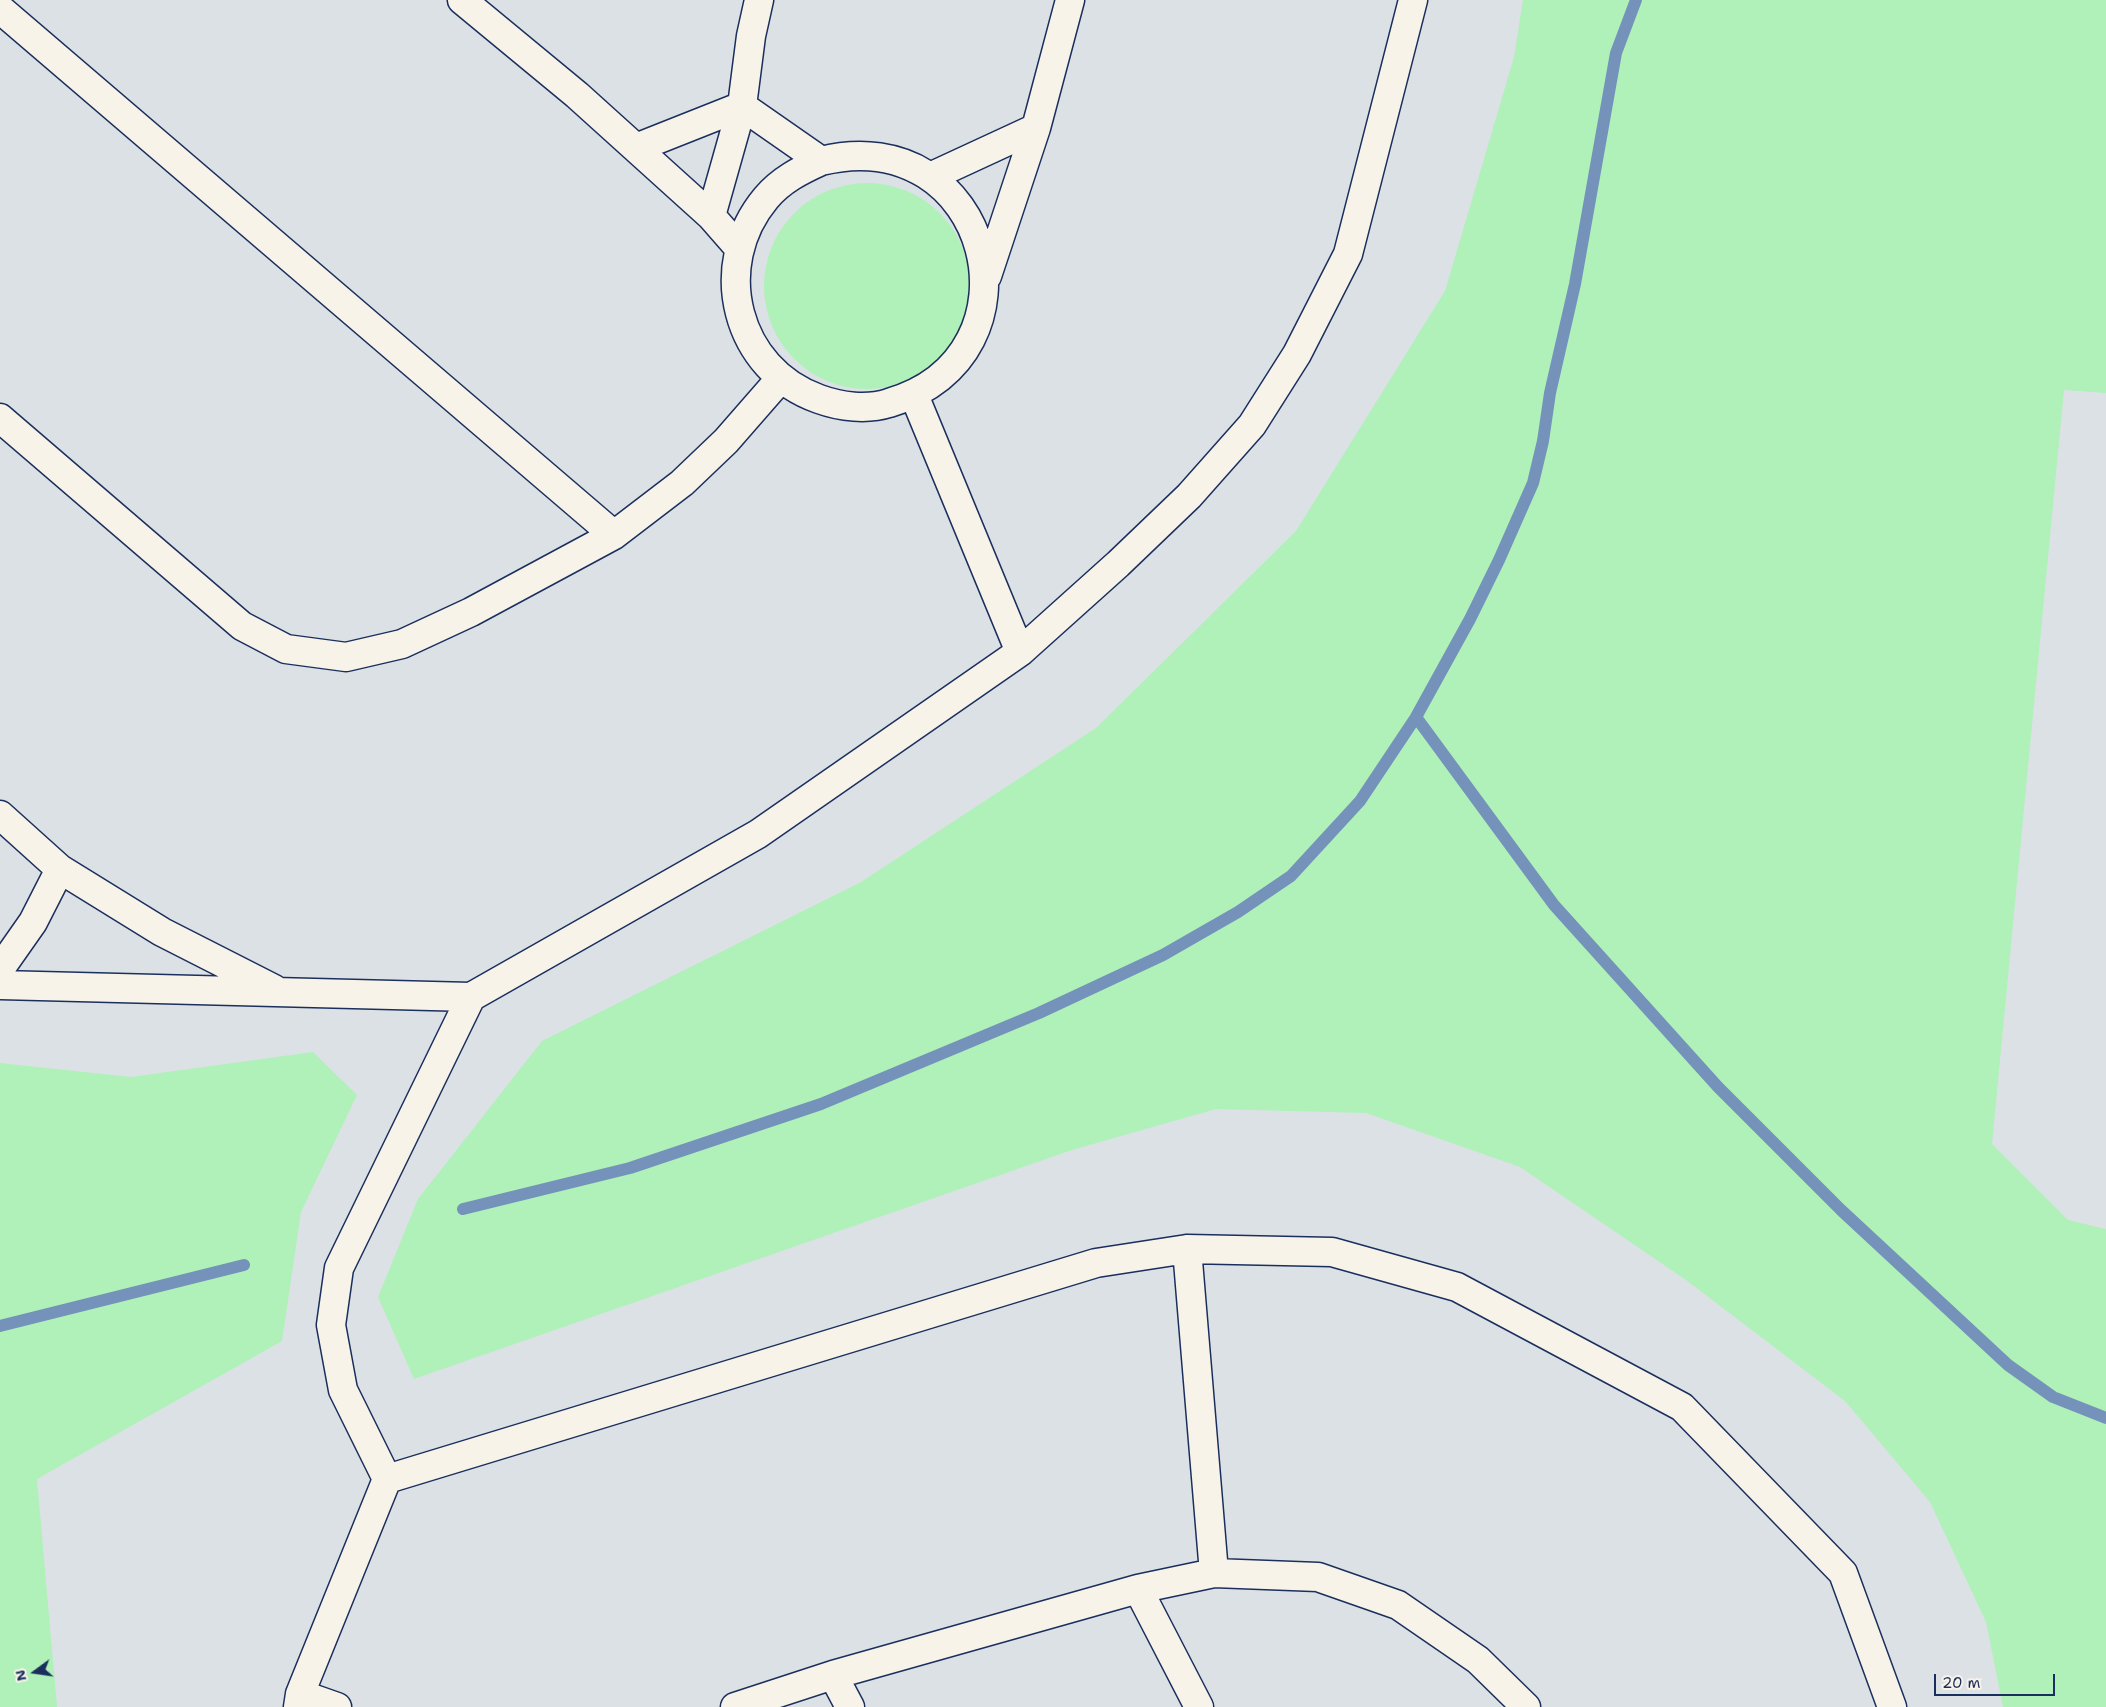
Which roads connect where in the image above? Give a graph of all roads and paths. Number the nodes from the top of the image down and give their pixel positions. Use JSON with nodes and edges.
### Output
{"nodes":[{"id":1,"x":462,"y":0,"type":"edge"},
{"id":2,"x":758,"y":0,"type":"edge"},
{"id":3,"x":1070,"y":0,"type":"edge"},
{"id":4,"x":1413,"y":0,"type":"edge"},
{"id":5,"x":0,"y":9,"type":"edge"},
{"id":6,"x":742,"y":106,"type":"junction"},
{"id":7,"x":1036,"y":128,"type":"junction"},
{"id":8,"x":636,"y":148,"type":"junction"},
{"id":9,"x":822,"y":161,"type":"junction"},
{"id":10,"x":930,"y":177,"type":"junction"},
{"id":11,"x":711,"y":216,"type":"junction"},
{"id":12,"x":740,"y":248,"type":"junction"},
{"id":13,"x":985,"y":282,"type":"junction"},
{"id":14,"x":781,"y":378,"type":"junction"},
{"id":15,"x":914,"y":395,"type":"junction"},
{"id":16,"x":0,"y":418,"type":"edge"},
{"id":17,"x":614,"y":535,"type":"junction"},
{"id":18,"x":1020,"y":652,"type":"junction"},
{"id":19,"x":0,"y":815,"type":"edge"},
{"id":20,"x":60,"y":869,"type":"junction"},
{"id":21,"x":0,"y":969,"type":"edge"},
{"id":22,"x":0,"y":986,"type":"edge"},
{"id":23,"x":281,"y":993,"type":"junction"},
{"id":24,"x":471,"y":997,"type":"junction"},
{"id":25,"x":1187,"y":1249,"type":"junction"},
{"id":26,"x":386,"y":1479,"type":"junction"},
{"id":27,"x":1214,"y":1573,"type":"junction"},
{"id":28,"x":1138,"y":1589,"type":"junction"},
{"id":29,"x":833,"y":1675,"type":"junction"},
{"id":30,"x":299,"y":1701,"type":"edge"},
{"id":31,"x":337,"y":1707,"type":"edge"},
{"id":32,"x":735,"y":1707,"type":"edge"},
{"id":33,"x":850,"y":1707,"type":"edge"},
{"id":34,"x":1199,"y":1707,"type":"edge"},
{"id":35,"x":1526,"y":1707,"type":"edge"},
{"id":36,"x":1892,"y":1707,"type":"edge"}],
"edges":[{"from":1,"to":8,"type":"street"},
{"from":2,"to":6,"type":"street"},
{"from":3,"to":7,"type":"street"},
{"from":4,"to":18,"type":"street"},
{"from":5,"to":17,"type":"street"},
{"from":6,"to":8,"type":"street"},
{"from":6,"to":9,"type":"street"},
{"from":6,"to":11,"type":"street"},
{"from":7,"to":10,"type":"street"},
{"from":7,"to":13,"type":"street"},
{"from":8,"to":11,"type":"street"},
{"from":9,"to":10,"type":"street"},
{"from":9,"to":12,"type":"street"},
{"from":10,"to":13,"type":"street"},
{"from":11,"to":12,"type":"street"},
{"from":12,"to":14,"type":"street"},
{"from":13,"to":15,"type":"street"},
{"from":14,"to":15,"type":"street"},
{"from":14,"to":17,"type":"street"},
{"from":15,"to":18,"type":"street"},
{"from":16,"to":17,"type":"street"},
{"from":18,"to":24,"type":"street"},
{"from":19,"to":20,"type":"street"},
{"from":20,"to":21,"type":"street"},
{"from":20,"to":23,"type":"street"},
{"from":22,"to":23,"type":"street"},
{"from":23,"to":24,"type":"street"},
{"from":24,"to":26,"type":"street"},
{"from":25,"to":26,"type":"street"},
{"from":25,"to":27,"type":"street"},
{"from":25,"to":36,"type":"street"},
{"from":26,"to":30,"type":"street"},
{"from":27,"to":28,"type":"street"},
{"from":27,"to":35,"type":"street"},
{"from":28,"to":29,"type":"street"},
{"from":28,"to":34,"type":"street"},
{"from":29,"to":32,"type":"street"},
{"from":29,"to":33,"type":"street"},
{"from":30,"to":31,"type":"street"}]}
